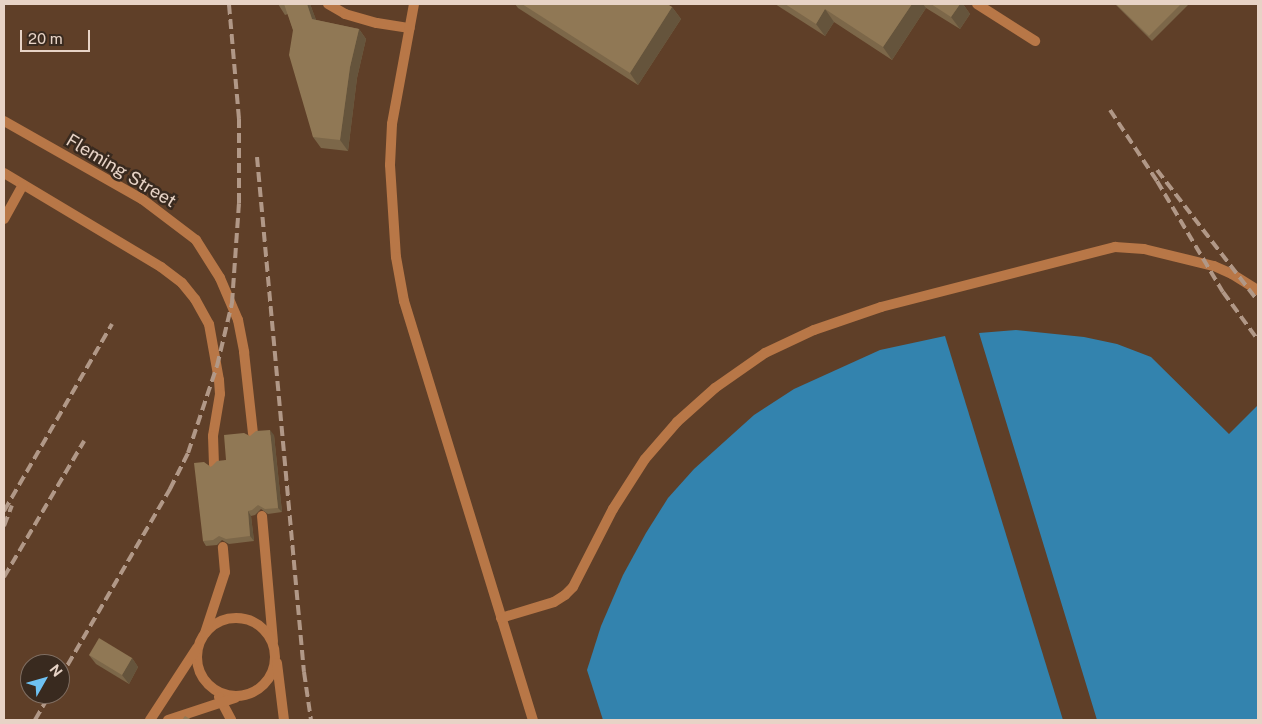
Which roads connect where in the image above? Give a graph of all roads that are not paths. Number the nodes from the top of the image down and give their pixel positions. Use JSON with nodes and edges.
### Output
{"nodes":[{"id":1,"x":328,"y":4,"type":"edge"},
{"id":2,"x":414,"y":4,"type":"edge"},
{"id":3,"x":977,"y":4,"type":"edge"},
{"id":4,"x":410,"y":28,"type":"junction"},
{"id":5,"x":1035,"y":41,"type":"dead end"},
{"id":6,"x":4,"y":121,"type":"edge"},
{"id":7,"x":4,"y":173,"type":"edge"},
{"id":8,"x":23,"y":185,"type":"junction"},
{"id":9,"x":4,"y":218,"type":"edge"},
{"id":10,"x":1258,"y":290,"type":"edge"},
{"id":11,"x":253,"y":434,"type":"edge"},
{"id":12,"x":214,"y":465,"type":"edge"},
{"id":13,"x":262,"y":516,"type":"dead end"},
{"id":14,"x":223,"y":547,"type":"dead end"},
{"id":15,"x":501,"y":618,"type":"junction"},
{"id":16,"x":205,"y":634,"type":"junction"},
{"id":17,"x":273,"y":644,"type":"junction"},
{"id":18,"x":199,"y":645,"type":"junction"},
{"id":19,"x":276,"y":657,"type":"junction"},
{"id":20,"x":205,"y":680,"type":"junction"},
{"id":21,"x":248,"y":695,"type":"junction"},
{"id":22,"x":222,"y":702,"type":"junction"},
{"id":23,"x":150,"y":720,"type":"edge"},
{"id":24,"x":168,"y":720,"type":"edge"},
{"id":25,"x":231,"y":720,"type":"edge"},
{"id":26,"x":284,"y":720,"type":"edge"},
{"id":27,"x":533,"y":720,"type":"edge"}],
"edges":[{"from":1,"to":4,"type":"lane"},
{"from":2,"to":4,"type":"lane"},
{"from":3,"to":5,"type":"lane"},
{"from":4,"to":15,"type":"lane"},
{"from":6,"to":11,"type":"lane","name":"Fleming Street"},
{"from":7,"to":8,"type":"lane"},
{"from":8,"to":9,"type":"lane"},
{"from":8,"to":12,"type":"lane"},
{"from":10,"to":15,"type":"lane"},
{"from":13,"to":17,"type":"lane"},
{"from":14,"to":16,"type":"lane"},
{"from":15,"to":27,"type":"lane"},
{"from":16,"to":17,"type":"lane"},
{"from":16,"to":18,"type":"lane"},
{"from":17,"to":19,"type":"lane"},
{"from":18,"to":20,"type":"lane"},
{"from":18,"to":23,"type":"lane"},
{"from":19,"to":21,"type":"lane"},
{"from":19,"to":26,"type":"lane"},
{"from":20,"to":21,"type":"lane"},
{"from":20,"to":22,"type":"lane"},
{"from":21,"to":22,"type":"lane"},
{"from":22,"to":24,"type":"lane"},
{"from":22,"to":25,"type":"lane"}]}
